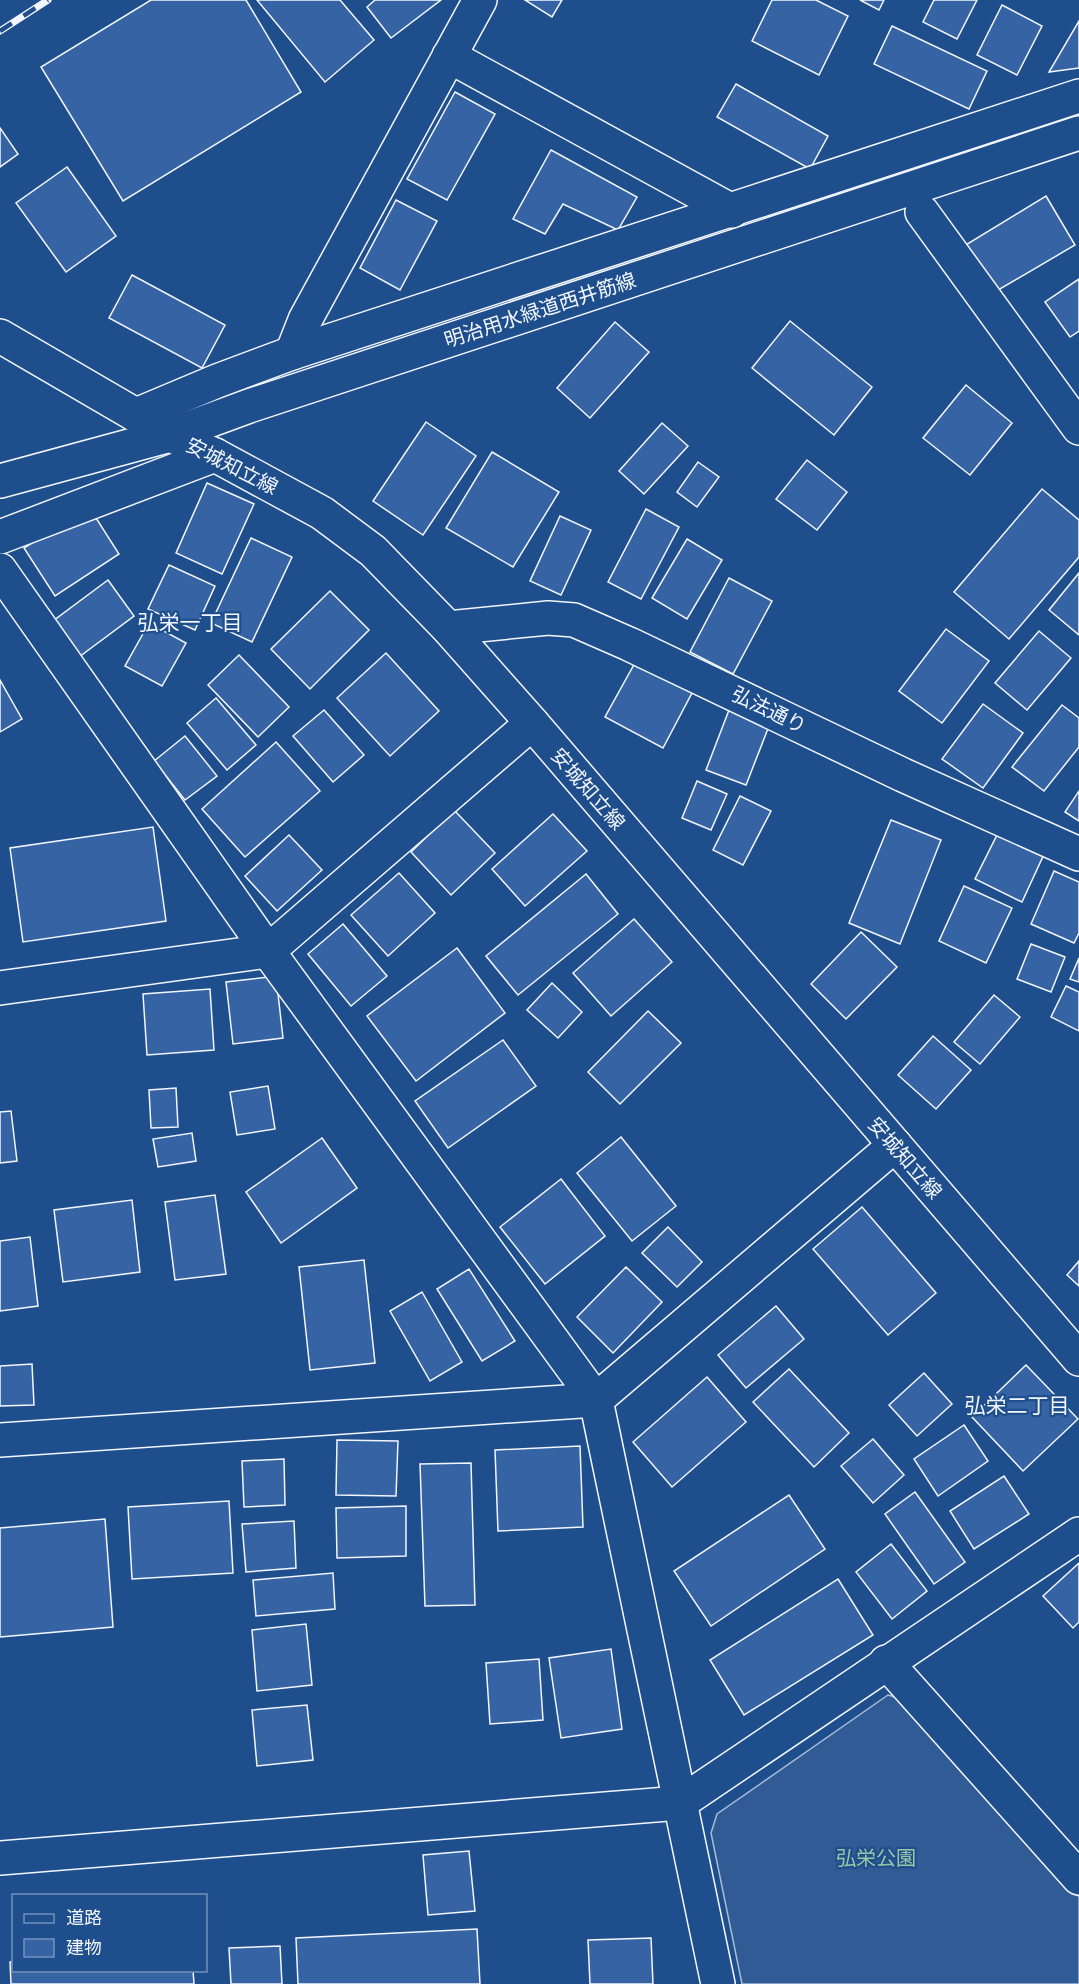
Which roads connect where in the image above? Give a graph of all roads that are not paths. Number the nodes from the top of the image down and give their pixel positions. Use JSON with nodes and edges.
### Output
{"nodes":[{"id":1,"x":480,"y":0,"type":"edge"},
{"id":2,"x":449,"y":56,"type":"junction"},
{"id":3,"x":1079,"y":96,"type":"edge"},
{"id":4,"x":1079,"y":133,"type":"edge"},
{"id":5,"x":732,"y":211,"type":"junction"},
{"id":6,"x":922,"y":212,"type":"dead end"},
{"id":7,"x":0,"y":336,"type":"edge"},
{"id":8,"x":292,"y":353,"type":"junction"},
{"id":9,"x":136,"y":415,"type":"junction"},
{"id":10,"x":1079,"y":428,"type":"edge"},
{"id":11,"x":170,"y":435,"type":"junction"},
{"id":12,"x":215,"y":454,"type":"junction"},
{"id":13,"x":0,"y":481,"type":"edge"},
{"id":14,"x":0,"y":537,"type":"edge"},
{"id":15,"x":0,"y":570,"type":"edge"},
{"id":16,"x":448,"y":628,"type":"junction"},
{"id":17,"x":532,"y":723,"type":"junction"},
{"id":18,"x":1079,"y":854,"type":"edge"},
{"id":19,"x":268,"y":951,"type":"junction"},
{"id":20,"x":0,"y":988,"type":"edge"},
{"id":21,"x":895,"y":1145,"type":"junction"},
{"id":22,"x":1079,"y":1359,"type":"edge"},
{"id":23,"x":596,"y":1401,"type":"junction"},
{"id":24,"x":0,"y":1440,"type":"edge"},
{"id":25,"x":1079,"y":1534,"type":"edge"},
{"id":26,"x":886,"y":1662,"type":"junction"},
{"id":27,"x":680,"y":1803,"type":"junction"},
{"id":28,"x":0,"y":1858,"type":"edge"},
{"id":29,"x":1079,"y":1878,"type":"edge"},
{"id":30,"x":718,"y":1984,"type":"edge"}],
"edges":[{"from":1,"to":2,"type":"street"},
{"from":2,"to":5,"type":"street"},
{"from":2,"to":8,"type":"street"},
{"from":3,"to":5,"type":"street"},
{"from":4,"to":11,"type":"street","name":"明治用水緑道西井筋線"},
{"from":5,"to":8,"type":"street"},
{"from":6,"to":10,"type":"street"},
{"from":7,"to":9,"type":"street","name":"安城知立線"},
{"from":8,"to":9,"type":"street"},
{"from":9,"to":11,"type":"street","name":"安城知立線"},
{"from":11,"to":12,"type":"street","name":"安城知立線"},
{"from":11,"to":13,"type":"street","name":"明治用水緑道西井筋線"},
{"from":12,"to":14,"type":"street"},
{"from":12,"to":16,"type":"street","name":"安城知立線"},
{"from":15,"to":19,"type":"street"},
{"from":16,"to":17,"type":"street","name":"安城知立線"},
{"from":16,"to":18,"type":"street","name":"弘法通り"},
{"from":17,"to":19,"type":"street"},
{"from":17,"to":21,"type":"street","name":"安城知立線"},
{"from":19,"to":20,"type":"street"},
{"from":19,"to":23,"type":"street"},
{"from":21,"to":22,"type":"street","name":"安城知立線"},
{"from":21,"to":23,"type":"street"},
{"from":23,"to":24,"type":"street"},
{"from":23,"to":27,"type":"street"},
{"from":25,"to":26,"type":"street"},
{"from":26,"to":27,"type":"street"},
{"from":26,"to":29,"type":"street"},
{"from":27,"to":28,"type":"street"},
{"from":27,"to":30,"type":"street"}]}
